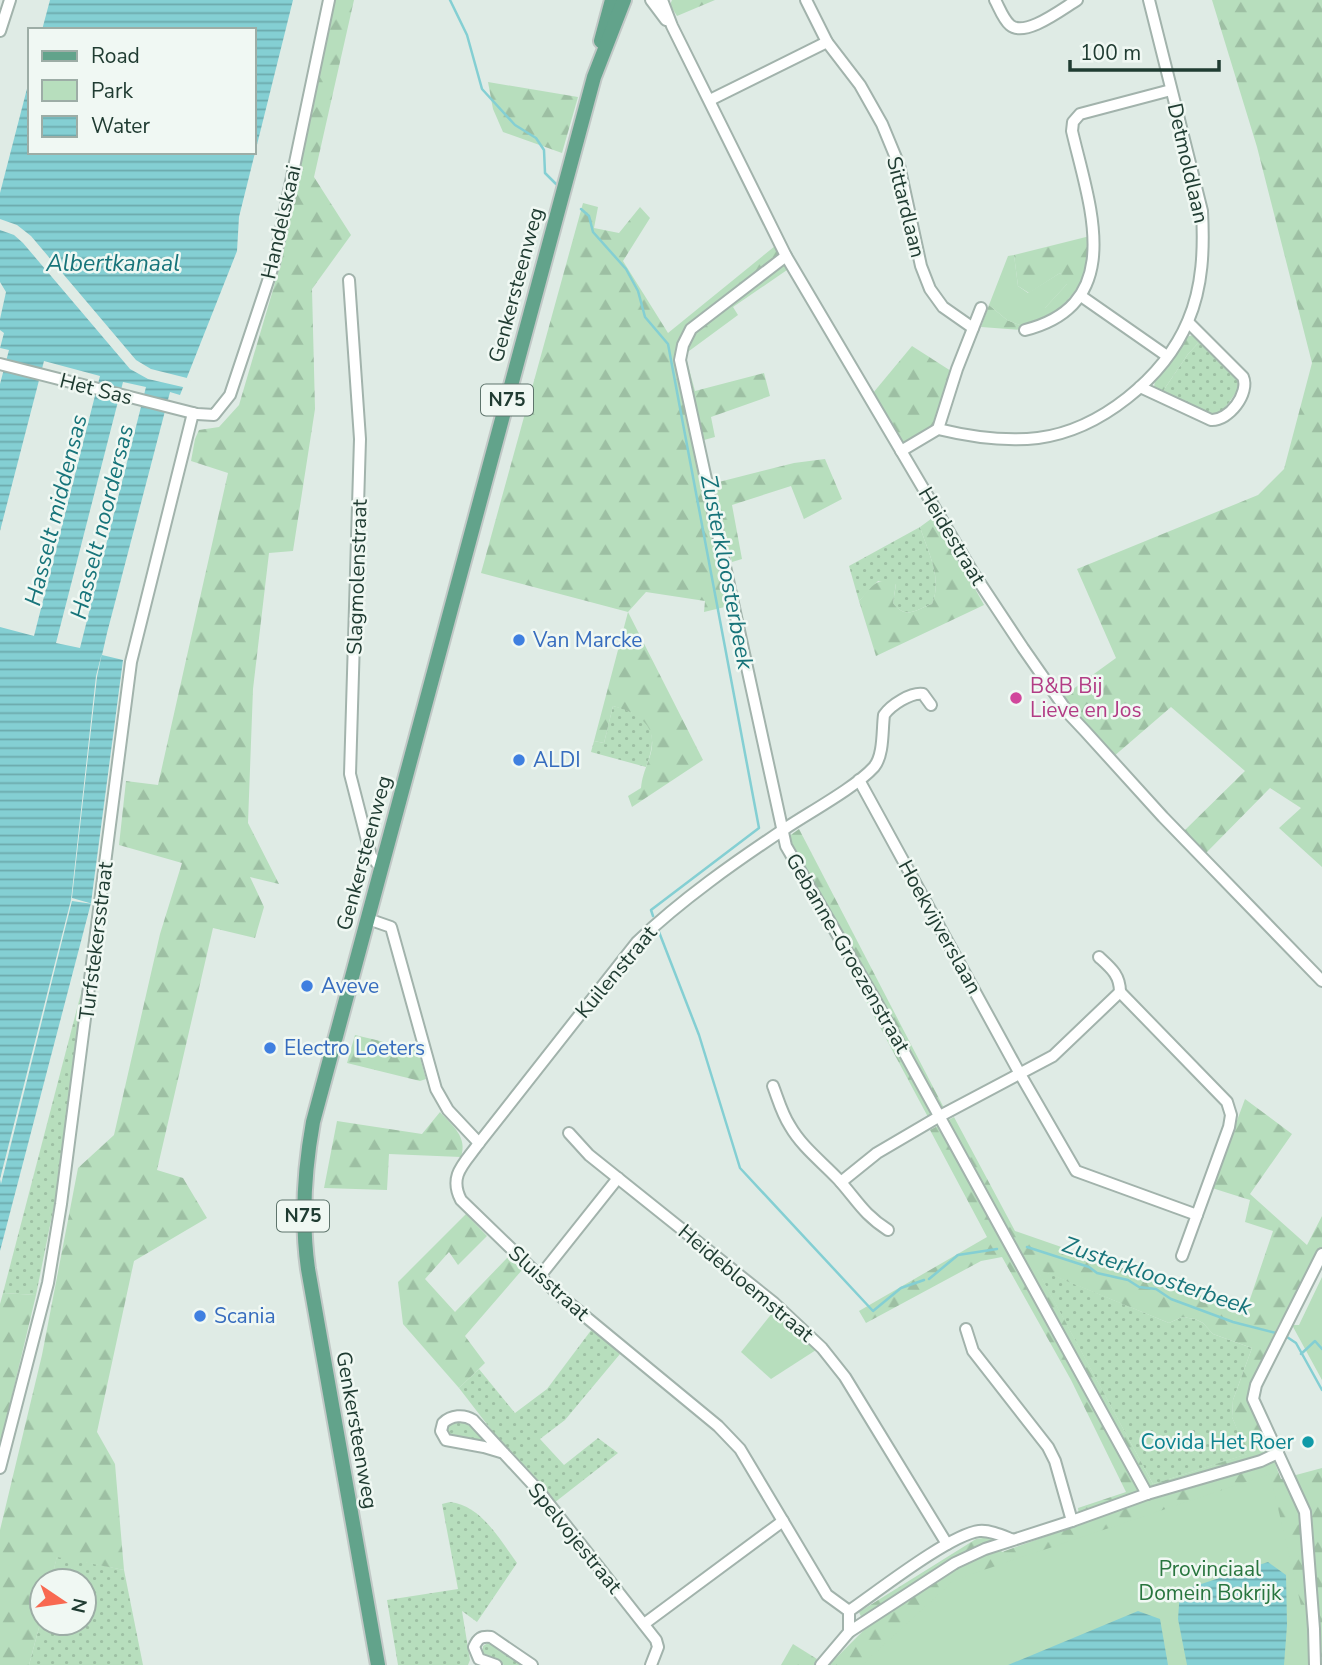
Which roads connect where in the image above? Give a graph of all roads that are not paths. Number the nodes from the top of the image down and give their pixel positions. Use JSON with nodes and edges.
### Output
{"nodes":[{"id":1,"x":10,"y":0,"type":"edge"},
{"id":2,"x":329,"y":0,"type":"edge"},
{"id":3,"x":612,"y":0,"type":"edge"},
{"id":4,"x":624,"y":0,"type":"edge"},
{"id":5,"x":650,"y":0,"type":"edge"},
{"id":6,"x":662,"y":0,"type":"edge"},
{"id":7,"x":806,"y":0,"type":"edge"},
{"id":8,"x":995,"y":0,"type":"edge"},
{"id":9,"x":1077,"y":0,"type":"edge"},
{"id":10,"x":1149,"y":0,"type":"edge"},
{"id":11,"x":672,"y":26,"type":"junction"},
{"id":12,"x":0,"y":31,"type":"edge"},
{"id":13,"x":827,"y":42,"type":"junction"},
{"id":14,"x":598,"y":63,"type":"junction"},
{"id":15,"x":1171,"y":90,"type":"junction"},
{"id":16,"x":710,"y":100,"type":"junction"},
{"id":17,"x":786,"y":256,"type":"junction"},
{"id":18,"x":349,"y":280,"type":"dead end"},
{"id":19,"x":1081,"y":296,"type":"junction"},
{"id":20,"x":981,"y":308,"type":"dead end"},
{"id":21,"x":1188,"y":322,"type":"junction"},
{"id":22,"x":1038,"y":327,"type":"junction"},
{"id":23,"x":973,"y":328,"type":"junction"},
{"id":24,"x":1025,"y":330,"type":"dead end"},
{"id":25,"x":1042,"y":339,"type":"dead end"},
{"id":26,"x":1167,"y":356,"type":"junction"},
{"id":27,"x":0,"y":364,"type":"edge"},
{"id":28,"x":1140,"y":387,"type":"junction"},
{"id":29,"x":193,"y":413,"type":"junction"},
{"id":30,"x":938,"y":429,"type":"junction"},
{"id":31,"x":901,"y":452,"type":"junction"},
{"id":32,"x":930,"y":705,"type":"dead end"},
{"id":33,"x":859,"y":779,"type":"junction"},
{"id":34,"x":782,"y":831,"type":"junction"},
{"id":35,"x":381,"y":867,"type":"junction"},
{"id":36,"x":368,"y":919,"type":"junction"},
{"id":37,"x":1099,"y":957,"type":"dead end"},
{"id":38,"x":1322,"y":981,"type":"edge"},
{"id":39,"x":1120,"y":992,"type":"junction"},
{"id":40,"x":1020,"y":1074,"type":"junction"},
{"id":41,"x":773,"y":1086,"type":"dead end"},
{"id":42,"x":940,"y":1115,"type":"junction"},
{"id":43,"x":569,"y":1133,"type":"dead end"},
{"id":44,"x":479,"y":1143,"type":"junction"},
{"id":45,"x":618,"y":1178,"type":"junction"},
{"id":46,"x":841,"y":1182,"type":"junction"},
{"id":47,"x":1196,"y":1215,"type":"junction"},
{"id":48,"x":888,"y":1230,"type":"dead end"},
{"id":49,"x":1322,"y":1254,"type":"edge"},
{"id":50,"x":1182,"y":1256,"type":"dead end"},
{"id":51,"x":540,"y":1276,"type":"junction"},
{"id":52,"x":966,"y":1329,"type":"dead end"},
{"id":53,"x":504,"y":1453,"type":"junction"},
{"id":54,"x":1278,"y":1453,"type":"junction"},
{"id":55,"x":0,"y":1468,"type":"edge"},
{"id":56,"x":1147,"y":1493,"type":"junction"},
{"id":57,"x":783,"y":1521,"type":"junction"},
{"id":58,"x":1072,"y":1521,"type":"junction"},
{"id":59,"x":1011,"y":1539,"type":"junction"},
{"id":60,"x":947,"y":1544,"type":"junction"},
{"id":61,"x":849,"y":1611,"type":"junction"},
{"id":62,"x":644,"y":1624,"type":"junction"},
{"id":63,"x":849,"y":1632,"type":"junction"},
{"id":64,"x":378,"y":1665,"type":"edge"},
{"id":65,"x":496,"y":1665,"type":"edge"},
{"id":66,"x":532,"y":1665,"type":"edge"},
{"id":67,"x":651,"y":1665,"type":"edge"},
{"id":68,"x":821,"y":1665,"type":"edge"},
{"id":69,"x":1315,"y":1665,"type":"edge"}],
"edges":[{"from":1,"to":12,"type":"street"},
{"from":2,"to":29,"type":"street","name":"Handelskaai"},
{"from":3,"to":14,"type":"main road","name":"Genkersteenweg","number":"N75"},
{"from":4,"to":14,"type":"main road","name":"Genkersteenweg","number":"N75"},
{"from":5,"to":11,"type":"street","name":"Heidestraat"},
{"from":6,"to":11,"type":"street","name":"Heidestraat"},
{"from":7,"to":13,"type":"street","name":"Sittardlaan"},
{"from":8,"to":9,"type":"street"},
{"from":10,"to":15,"type":"street","name":"Detmoldlaan"},
{"from":11,"to":16,"type":"street","name":"Heidestraat"},
{"from":13,"to":16,"type":"street"},
{"from":13,"to":23,"type":"street","name":"Sittardlaan"},
{"from":14,"to":35,"type":"main road","name":"Genkersteenweg","number":"N75"},
{"from":15,"to":19,"type":"street"},
{"from":15,"to":21,"type":"street","name":"Detmoldlaan"},
{"from":16,"to":17,"type":"street","name":"Heidestraat"},
{"from":17,"to":31,"type":"street","name":"Heidestraat"},
{"from":17,"to":34,"type":"street","name":"Gebanne-Groezenstraat"},
{"from":18,"to":35,"type":"street","name":"Slagmolenstraat"},
{"from":19,"to":22,"type":"street"},
{"from":19,"to":26,"type":"street"},
{"from":20,"to":23,"type":"street"},
{"from":21,"to":26,"type":"street","name":"Detmoldlaan"},
{"from":21,"to":28,"type":"street"},
{"from":22,"to":24,"type":"street"},
{"from":22,"to":25,"type":"street"},
{"from":23,"to":30,"type":"street"},
{"from":26,"to":28,"type":"street","name":"Detmoldlaan"},
{"from":27,"to":29,"type":"street","name":"Het Sas"},
{"from":28,"to":30,"type":"street","name":"Detmoldlaan"},
{"from":29,"to":55,"type":"street","name":"Turfstekersstraat"},
{"from":30,"to":31,"type":"street"},
{"from":31,"to":38,"type":"street","name":"Heidestraat"},
{"from":32,"to":33,"type":"street"},
{"from":33,"to":34,"type":"street"},
{"from":33,"to":40,"type":"street","name":"Hoekvijverslaan"},
{"from":34,"to":42,"type":"street","name":"Gebanne-Groezenstraat"},
{"from":34,"to":44,"type":"street","name":"Kuilenstraat"},
{"from":35,"to":36,"type":"main road","name":"Genkersteenweg","number":"N75"},
{"from":36,"to":44,"type":"street"},
{"from":36,"to":64,"type":"main road","name":"Genkersteenweg","number":"N75"},
{"from":37,"to":39,"type":"street"},
{"from":39,"to":40,"type":"street"},
{"from":39,"to":47,"type":"street"},
{"from":40,"to":42,"type":"street"},
{"from":40,"to":47,"type":"street","name":"Hoekvijverslaan"},
{"from":41,"to":46,"type":"street"},
{"from":42,"to":46,"type":"street"},
{"from":42,"to":56,"type":"street","name":"Gebanne-Groezenstraat"},
{"from":43,"to":45,"type":"street","name":"Heidebloemstraat"},
{"from":44,"to":51,"type":"street","name":"Sluisstraat"},
{"from":45,"to":51,"type":"street"},
{"from":45,"to":60,"type":"street","name":"Heidebloemstraat"},
{"from":46,"to":48,"type":"street"},
{"from":47,"to":50,"type":"street"},
{"from":49,"to":54,"type":"street"},
{"from":51,"to":57,"type":"street","name":"Sluisstraat"},
{"from":52,"to":58,"type":"street"},
{"from":53,"to":53,"type":"street","name":"Spelvojestraat"},
{"from":53,"to":62,"type":"street","name":"Spelvojestraat"},
{"from":54,"to":56,"type":"street"},
{"from":54,"to":69,"type":"street"},
{"from":56,"to":58,"type":"street"},
{"from":57,"to":61,"type":"street","name":"Sluisstraat"},
{"from":57,"to":62,"type":"street"},
{"from":58,"to":59,"type":"street"},
{"from":59,"to":60,"type":"street"},
{"from":59,"to":63,"type":"street"},
{"from":60,"to":61,"type":"street"},
{"from":61,"to":63,"type":"street"},
{"from":62,"to":67,"type":"street","name":"Spelvojestraat"},
{"from":63,"to":68,"type":"street"},
{"from":65,"to":66,"type":"street"}]}
